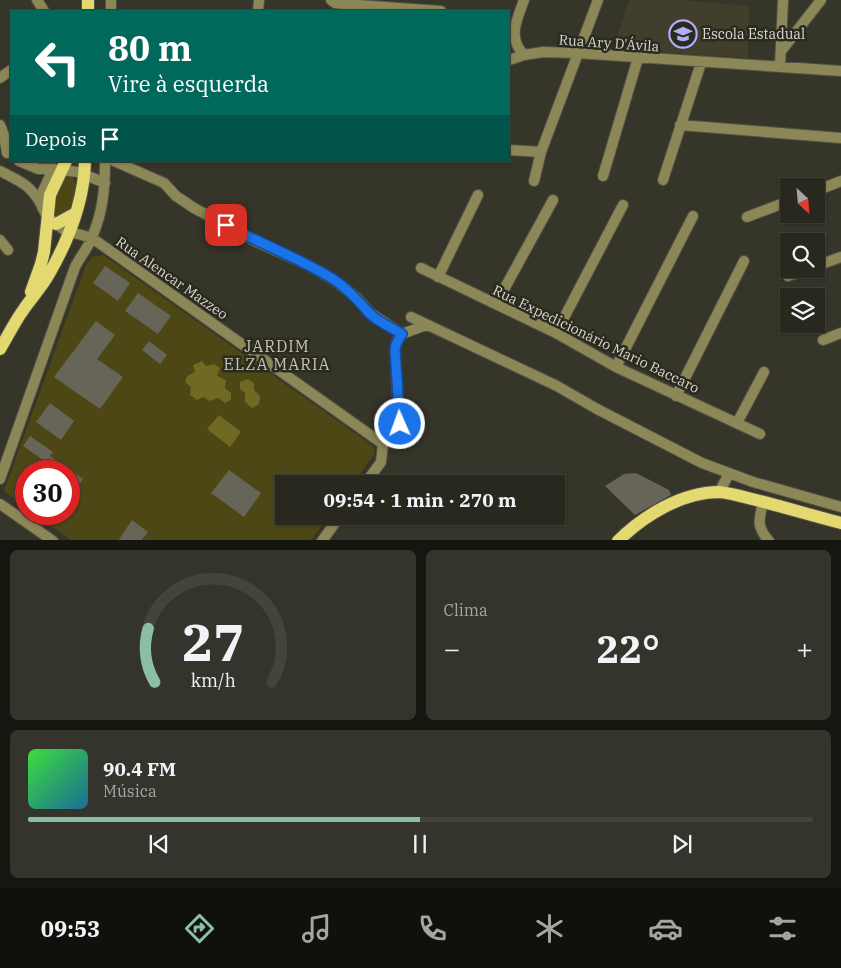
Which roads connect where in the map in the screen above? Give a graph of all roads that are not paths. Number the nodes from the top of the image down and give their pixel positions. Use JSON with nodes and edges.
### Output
{"nodes":[{"id":1,"x":331,"y":0,"type":"edge"},
{"id":2,"x":524,"y":0,"type":"edge"},
{"id":3,"x":598,"y":0,"type":"edge"},
{"id":4,"x":784,"y":0,"type":"edge"},
{"id":5,"x":821,"y":0,"type":"edge"},
{"id":6,"x":427,"y":10,"type":"edge"},
{"id":7,"x":514,"y":16,"type":"edge"},
{"id":8,"x":783,"y":25,"type":"junction"},
{"id":9,"x":800,"y":28,"type":"junction"},
{"id":10,"x":782,"y":51,"type":"junction"},
{"id":11,"x":577,"y":53,"type":"junction"},
{"id":12,"x":524,"y":55,"type":"junction"},
{"id":13,"x":638,"y":58,"type":"junction"},
{"id":14,"x":510,"y":60,"type":"edge"},
{"id":15,"x":701,"y":63,"type":"junction"},
{"id":16,"x":780,"y":66,"type":"junction"},
{"id":17,"x":841,"y":71,"type":"edge"},
{"id":18,"x":0,"y":125,"type":"edge"},
{"id":19,"x":680,"y":125,"type":"junction"},
{"id":20,"x":841,"y":138,"type":"edge"},
{"id":21,"x":510,"y":150,"type":"edge"},
{"id":22,"x":540,"y":152,"type":"junction"},
{"id":23,"x":9,"y":155,"type":"edge"},
{"id":24,"x":21,"y":162,"type":"edge"},
{"id":25,"x":105,"y":162,"type":"edge"},
{"id":26,"x":116,"y":162,"type":"edge"},
{"id":27,"x":0,"y":164,"type":"edge"},
{"id":28,"x":61,"y":167,"type":"edge"},
{"id":29,"x":85,"y":168,"type":"edge"},
{"id":30,"x":38,"y":170,"type":"junction"},
{"id":31,"x":0,"y":171,"type":"edge"},
{"id":32,"x":603,"y":176,"type":"dead end"},
{"id":33,"x":534,"y":180,"type":"dead end"},
{"id":34,"x":662,"y":180,"type":"dead end"},
{"id":35,"x":841,"y":181,"type":"edge"},
{"id":36,"x":26,"y":184,"type":"junction"},
{"id":37,"x":105,"y":184,"type":"junction"},
{"id":38,"x":825,"y":187,"type":"edge"},
{"id":39,"x":478,"y":195,"type":"dead end"},
{"id":40,"x":552,"y":200,"type":"dead end"},
{"id":41,"x":780,"y":204,"type":"edge"},
{"id":42,"x":623,"y":206,"type":"dead end"},
{"id":43,"x":76,"y":213,"type":"junction"},
{"id":44,"x":48,"y":215,"type":"junction"},
{"id":45,"x":693,"y":216,"type":"dead end"},
{"id":46,"x":747,"y":217,"type":"dead end"},
{"id":47,"x":69,"y":233,"type":"junction"},
{"id":48,"x":92,"y":238,"type":"junction"},
{"id":49,"x":0,"y":240,"type":"edge"},
{"id":50,"x":8,"y":250,"type":"dead end"},
{"id":51,"x":841,"y":257,"type":"edge"},
{"id":52,"x":744,"y":262,"type":"dead end"},
{"id":53,"x":825,"y":263,"type":"edge"},
{"id":54,"x":421,"y":268,"type":"dead end"},
{"id":55,"x":438,"y":277,"type":"junction"},
{"id":56,"x":496,"y":304,"type":"junction"},
{"id":57,"x":23,"y":310,"type":"junction"},
{"id":58,"x":411,"y":318,"type":"dead end"},
{"id":59,"x":426,"y":325,"type":"junction"},
{"id":60,"x":556,"y":333,"type":"junction"},
{"id":61,"x":841,"y":333,"type":"edge"},
{"id":62,"x":402,"y":334,"type":"junction"},
{"id":63,"x":823,"y":340,"type":"dead end"},
{"id":64,"x":0,"y":349,"type":"edge"},
{"id":65,"x":616,"y":366,"type":"junction"},
{"id":66,"x":764,"y":372,"type":"dead end"},
{"id":67,"x":676,"y":396,"type":"junction"},
{"id":68,"x":737,"y":423,"type":"junction"},
{"id":69,"x":760,"y":434,"type":"dead end"},
{"id":70,"x":383,"y":444,"type":"junction"},
{"id":71,"x":728,"y":474,"type":"junction"},
{"id":72,"x":372,"y":475,"type":"edge"},
{"id":73,"x":0,"y":479,"type":"edge"},
{"id":74,"x":719,"y":492,"type":"junction"},
{"id":75,"x":763,"y":502,"type":"junction"},
{"id":76,"x":0,"y":504,"type":"edge"},
{"id":77,"x":841,"y":507,"type":"edge"},
{"id":78,"x":841,"y":523,"type":"edge"},
{"id":79,"x":333,"y":525,"type":"edge"},
{"id":80,"x":53,"y":540,"type":"edge"},
{"id":81,"x":322,"y":540,"type":"edge"},
{"id":82,"x":618,"y":540,"type":"edge"},
{"id":83,"x":769,"y":540,"type":"edge"}],
"edges":[{"from":1,"to":6,"type":"street"},
{"from":2,"to":7,"type":"street"},
{"from":3,"to":11,"type":"street"},
{"from":4,"to":8,"type":"street"},
{"from":5,"to":9,"type":"street"},
{"from":7,"to":12,"type":"street"},
{"from":8,"to":9,"type":"street"},
{"from":8,"to":10,"type":"street"},
{"from":9,"to":10,"type":"street"},
{"from":10,"to":16,"type":"street"},
{"from":11,"to":12,"type":"street","name":"Rua Ary D'Ávila"},
{"from":11,"to":13,"type":"street","name":"Rua Ary D'Ávila"},
{"from":11,"to":22,"type":"street"},
{"from":12,"to":14,"type":"street","name":"Rua Ary D'Ávila"},
{"from":13,"to":15,"type":"street","name":"Rua Ary D'Ávila"},
{"from":13,"to":32,"type":"street"},
{"from":15,"to":16,"type":"street","name":"Rua Ary D'Ávila"},
{"from":15,"to":19,"type":"street"},
{"from":16,"to":17,"type":"street","name":"Rua Ary D'Ávila"},
{"from":18,"to":23,"type":"street"},
{"from":19,"to":20,"type":"street"},
{"from":19,"to":34,"type":"street"},
{"from":21,"to":22,"type":"street"},
{"from":22,"to":33,"type":"street"},
{"from":23,"to":27,"type":"street"},
{"from":24,"to":30,"type":"street"},
{"from":25,"to":37,"type":"street"},
{"from":26,"to":62,"type":"street"},
{"from":28,"to":29,"type":"street"},
{"from":28,"to":30,"type":"street"},
{"from":28,"to":44,"type":"main road"},
{"from":29,"to":37,"type":"street"},
{"from":29,"to":43,"type":"main road"},
{"from":30,"to":36,"type":"street"},
{"from":31,"to":36,"type":"street"},
{"from":35,"to":38,"type":"street"},
{"from":36,"to":44,"type":"street"},
{"from":37,"to":48,"type":"street"},
{"from":39,"to":55,"type":"street"},
{"from":40,"to":56,"type":"street"},
{"from":41,"to":46,"type":"street"},
{"from":42,"to":60,"type":"street"},
{"from":43,"to":44,"type":"main road"},
{"from":43,"to":47,"type":"main road"},
{"from":44,"to":47,"type":"street"},
{"from":44,"to":57,"type":"main road"},
{"from":45,"to":65,"type":"street"},
{"from":47,"to":48,"type":"street"},
{"from":47,"to":57,"type":"main road"},
{"from":48,"to":70,"type":"street","name":"Rua Alencar Mazzeo"},
{"from":48,"to":73,"type":"street"},
{"from":49,"to":50,"type":"street"},
{"from":51,"to":53,"type":"street"},
{"from":52,"to":67,"type":"street"},
{"from":54,"to":55,"type":"street","name":"Rua Expedicionário Mario Baccaro"},
{"from":55,"to":56,"type":"street","name":"Rua Expedicionário Mario Baccaro"},
{"from":56,"to":60,"type":"street","name":"Rua Expedicionário Mario Baccaro"},
{"from":57,"to":64,"type":"main road"},
{"from":58,"to":59,"type":"street"},
{"from":59,"to":62,"type":"street"},
{"from":59,"to":71,"type":"street"},
{"from":60,"to":65,"type":"street","name":"Rua Expedicionário Mario Baccaro"},
{"from":61,"to":63,"type":"street"},
{"from":62,"to":70,"type":"street"},
{"from":65,"to":67,"type":"street","name":"Rua Expedicionário Mario Baccaro"},
{"from":66,"to":68,"type":"street"},
{"from":67,"to":68,"type":"street","name":"Rua Expedicionário Mario Baccaro"},
{"from":68,"to":69,"type":"street","name":"Rua Expedicionário Mario Baccaro"},
{"from":70,"to":72,"type":"street"},
{"from":71,"to":74,"type":"street"},
{"from":71,"to":77,"type":"street"},
{"from":74,"to":75,"type":"main road"},
{"from":74,"to":82,"type":"main road"},
{"from":75,"to":78,"type":"main road"},
{"from":75,"to":83,"type":"street"},
{"from":76,"to":80,"type":"street"},
{"from":79,"to":81,"type":"street"}]}
